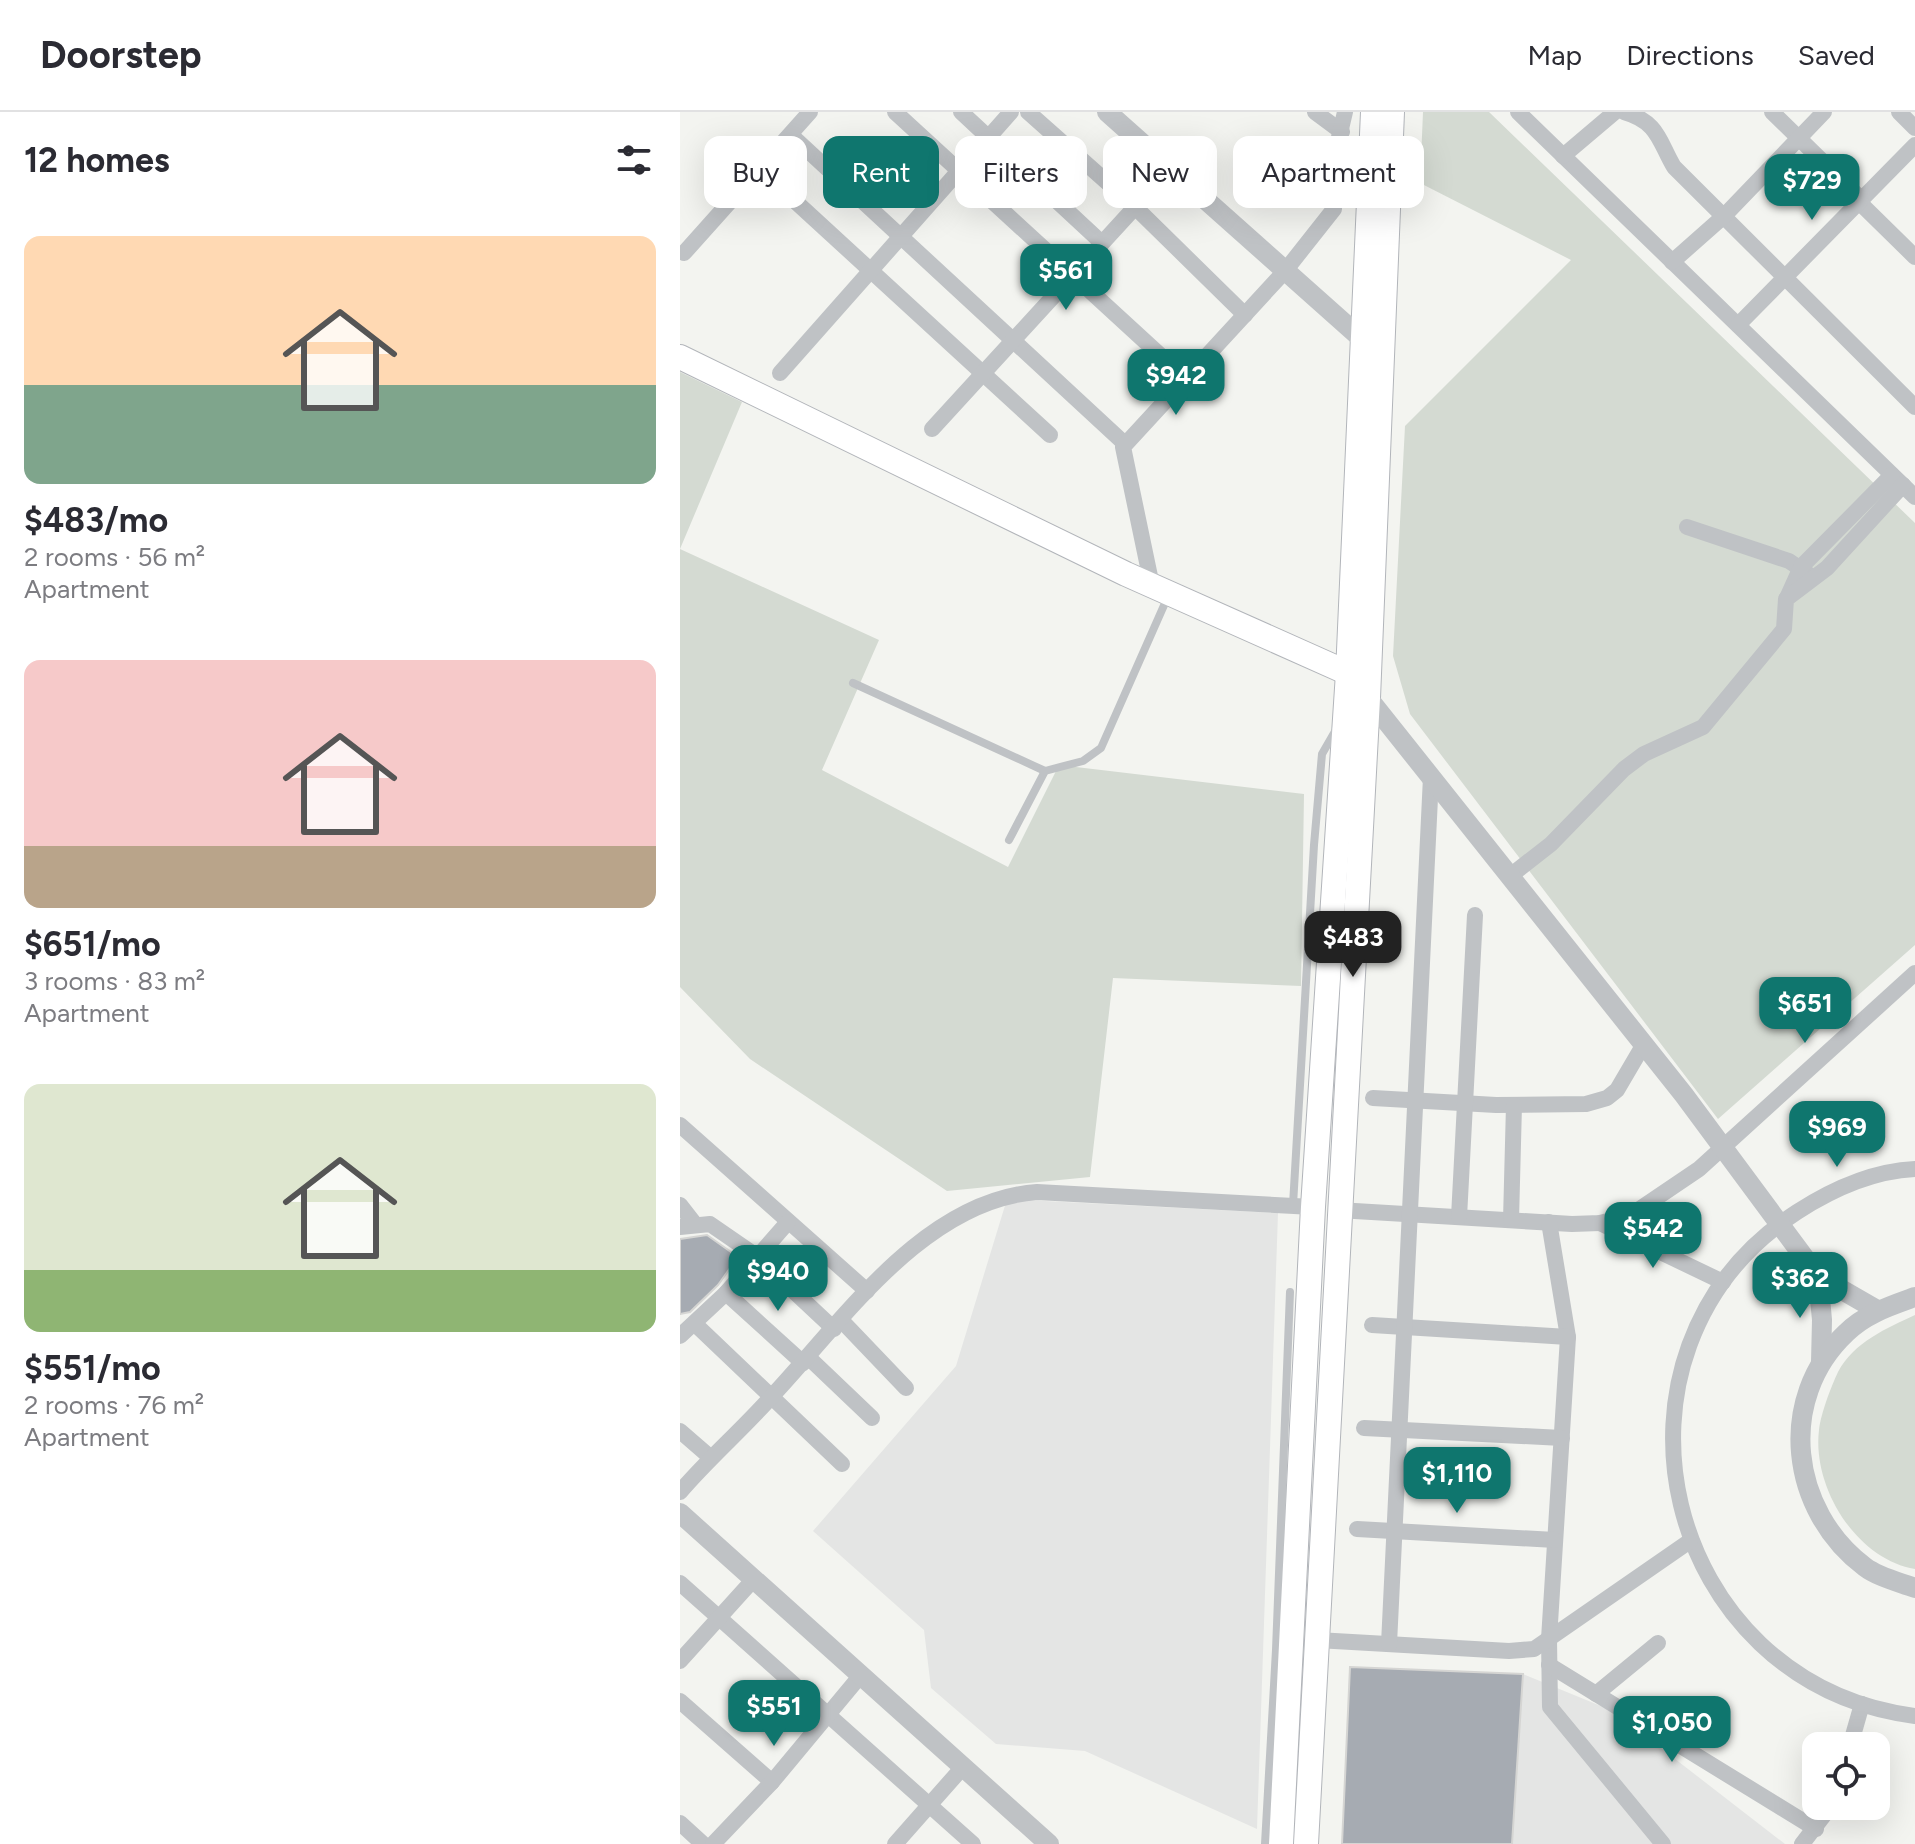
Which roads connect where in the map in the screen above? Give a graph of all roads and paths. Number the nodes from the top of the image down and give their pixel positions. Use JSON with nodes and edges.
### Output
{"nodes":[{"id":1,"x":810,"y":112,"type":"edge"},
{"id":2,"x":895,"y":112,"type":"edge"},
{"id":3,"x":961,"y":112,"type":"edge"},
{"id":4,"x":1011,"y":112,"type":"edge"},
{"id":5,"x":1028,"y":112,"type":"edge"},
{"id":6,"x":1107,"y":112,"type":"edge"},
{"id":7,"x":1315,"y":112,"type":"edge"},
{"id":8,"x":1345,"y":112,"type":"edge"},
{"id":9,"x":1373,"y":112,"type":"edge"},
{"id":10,"x":1392,"y":112,"type":"edge"},
{"id":11,"x":1518,"y":112,"type":"edge"},
{"id":12,"x":1615,"y":112,"type":"edge"},
{"id":13,"x":1624,"y":112,"type":"edge"},
{"id":14,"x":1772,"y":112,"type":"edge"},
{"id":15,"x":1824,"y":112,"type":"edge"},
{"id":16,"x":1899,"y":112,"type":"edge"},
{"id":17,"x":1915,"y":128,"type":"edge"},
{"id":18,"x":1342,"y":132,"type":"junction"},
{"id":19,"x":791,"y":135,"type":"joint"},
{"id":20,"x":986,"y":136,"type":"edge"},
{"id":21,"x":990,"y":136,"type":"edge"},
{"id":22,"x":1134,"y":136,"type":"edge"},
{"id":23,"x":1799,"y":138,"type":"junction"},
{"id":24,"x":1915,"y":145,"type":"edge"},
{"id":25,"x":1563,"y":156,"type":"junction"},
{"id":26,"x":955,"y":168,"type":"edge"},
{"id":27,"x":955,"y":176,"type":"edge"},
{"id":28,"x":1103,"y":179,"type":"edge"},
{"id":29,"x":1861,"y":201,"type":"junction"},
{"id":30,"x":725,"y":208,"type":"edge"},
{"id":31,"x":804,"y":208,"type":"edge"},
{"id":32,"x":998,"y":208,"type":"edge"},
{"id":33,"x":1064,"y":208,"type":"edge"},
{"id":34,"x":1134,"y":208,"type":"edge"},
{"id":35,"x":1136,"y":208,"type":"edge"},
{"id":36,"x":1214,"y":208,"type":"edge"},
{"id":37,"x":1724,"y":216,"type":"junction"},
{"id":38,"x":903,"y":235,"type":"junction"},
{"id":39,"x":1102,"y":243,"type":"junction"},
{"id":40,"x":684,"y":253,"type":"dead end"},
{"id":41,"x":1915,"y":257,"type":"edge"},
{"id":42,"x":1672,"y":262,"type":"junction"},
{"id":43,"x":873,"y":269,"type":"junction"},
{"id":44,"x":1285,"y":271,"type":"junction"},
{"id":45,"x":1072,"y":276,"type":"junction"},
{"id":46,"x":1786,"y":277,"type":"junction"},
{"id":47,"x":1245,"y":315,"type":"junction"},
{"id":48,"x":1738,"y":325,"type":"junction"},
{"id":49,"x":1014,"y":339,"type":"junction"},
{"id":50,"x":1362,"y":339,"type":"junction"},
{"id":51,"x":680,"y":357,"type":"edge"},
{"id":52,"x":780,"y":373,"type":"dead end"},
{"id":53,"x":982,"y":375,"type":"junction"},
{"id":54,"x":1185,"y":378,"type":"junction"},
{"id":55,"x":1915,"y":407,"type":"edge"},
{"id":56,"x":932,"y":429,"type":"dead end"},
{"id":57,"x":1050,"y":435,"type":"dead end"},
{"id":58,"x":1125,"y":444,"type":"junction"},
{"id":59,"x":1907,"y":486,"type":"edge"},
{"id":60,"x":1687,"y":527,"type":"dead end"},
{"id":61,"x":1807,"y":573,"type":"junction"},
{"id":62,"x":1161,"y":590,"type":"junction"},
{"id":63,"x":1348,"y":673,"type":"junction"},
{"id":64,"x":853,"y":683,"type":"dead end"},
{"id":65,"x":1368,"y":698,"type":"junction"},
{"id":66,"x":1045,"y":771,"type":"junction"},
{"id":67,"x":1431,"y":777,"type":"junction"},
{"id":68,"x":1009,"y":840,"type":"dead end"},
{"id":69,"x":1510,"y":876,"type":"junction"},
{"id":70,"x":1475,"y":915,"type":"dead end"},
{"id":71,"x":1915,"y":973,"type":"edge"},
{"id":72,"x":1644,"y":1044,"type":"junction"},
{"id":73,"x":1373,"y":1098,"type":"dead end"},
{"id":74,"x":1418,"y":1101,"type":"junction"},
{"id":75,"x":1463,"y":1103,"type":"junction"},
{"id":76,"x":1514,"y":1105,"type":"junction"},
{"id":77,"x":680,"y":1125,"type":"edge"},
{"id":78,"x":1722,"y":1147,"type":"junction"},
{"id":79,"x":1915,"y":1169,"type":"edge"},
{"id":80,"x":680,"y":1205,"type":"edge"},
{"id":81,"x":1303,"y":1207,"type":"junction"},
{"id":82,"x":1338,"y":1210,"type":"junction"},
{"id":83,"x":1409,"y":1215,"type":"junction"},
{"id":84,"x":1459,"y":1217,"type":"junction"},
{"id":85,"x":1511,"y":1220,"type":"junction"},
{"id":86,"x":788,"y":1222,"type":"junction"},
{"id":87,"x":1549,"y":1222,"type":"junction"},
{"id":88,"x":1600,"y":1223,"type":"junction"},
{"id":89,"x":1779,"y":1224,"type":"junction"},
{"id":90,"x":687,"y":1225,"type":"edge"},
{"id":91,"x":755,"y":1255,"type":"junction"},
{"id":92,"x":1818,"y":1276,"type":"junction"},
{"id":93,"x":1723,"y":1282,"type":"junction"},
{"id":94,"x":867,"y":1291,"type":"junction"},
{"id":95,"x":1290,"y":1292,"type":"dead end"},
{"id":96,"x":726,"y":1293,"type":"junction"},
{"id":97,"x":1915,"y":1297,"type":"edge"},
{"id":98,"x":1877,"y":1310,"type":"junction"},
{"id":99,"x":695,"y":1324,"type":"junction"},
{"id":100,"x":837,"y":1324,"type":"junction"},
{"id":101,"x":1372,"y":1325,"type":"dead end"},
{"id":102,"x":1404,"y":1327,"type":"junction"},
{"id":103,"x":680,"y":1336,"type":"edge"},
{"id":104,"x":1568,"y":1337,"type":"junction"},
{"id":105,"x":1309,"y":1353,"type":"junction"},
{"id":106,"x":806,"y":1360,"type":"junction"},
{"id":107,"x":1821,"y":1362,"type":"junction"},
{"id":108,"x":906,"y":1388,"type":"dead end"},
{"id":109,"x":771,"y":1398,"type":"junction"},
{"id":110,"x":872,"y":1418,"type":"dead end"},
{"id":111,"x":1364,"y":1428,"type":"dead end"},
{"id":112,"x":1400,"y":1430,"type":"junction"},
{"id":113,"x":680,"y":1431,"type":"edge"},
{"id":114,"x":1562,"y":1438,"type":"junction"},
{"id":115,"x":710,"y":1457,"type":"junction"},
{"id":116,"x":842,"y":1464,"type":"dead end"},
{"id":117,"x":680,"y":1492,"type":"edge"},
{"id":118,"x":680,"y":1513,"type":"edge"},
{"id":119,"x":1357,"y":1529,"type":"dead end"},
{"id":120,"x":1395,"y":1531,"type":"junction"},
{"id":121,"x":1555,"y":1540,"type":"junction"},
{"id":122,"x":1690,"y":1541,"type":"junction"},
{"id":123,"x":754,"y":1579,"type":"junction"},
{"id":124,"x":680,"y":1583,"type":"edge"},
{"id":125,"x":1915,"y":1588,"type":"edge"},
{"id":126,"x":719,"y":1618,"type":"junction"},
{"id":127,"x":1549,"y":1639,"type":"junction"},
{"id":128,"x":1317,"y":1640,"type":"junction"},
{"id":129,"x":1658,"y":1643,"type":"dead end"},
{"id":130,"x":1389,"y":1644,"type":"junction"},
{"id":131,"x":680,"y":1661,"type":"edge"},
{"id":132,"x":1549,"y":1665,"type":"junction"},
{"id":133,"x":861,"y":1675,"type":"junction"},
{"id":134,"x":1596,"y":1694,"type":"junction"},
{"id":135,"x":680,"y":1701,"type":"edge"},
{"id":136,"x":1862,"y":1704,"type":"junction"},
{"id":137,"x":828,"y":1716,"type":"junction"},
{"id":138,"x":1915,"y":1716,"type":"edge"},
{"id":139,"x":1854,"y":1732,"type":"edge"},
{"id":140,"x":963,"y":1767,"type":"junction"},
{"id":141,"x":772,"y":1782,"type":"junction"},
{"id":142,"x":928,"y":1805,"type":"junction"},
{"id":143,"x":1822,"y":1820,"type":"edge"},
{"id":144,"x":680,"y":1823,"type":"edge"},
{"id":145,"x":1811,"y":1838,"type":"edge"},
{"id":146,"x":703,"y":1844,"type":"edge"},
{"id":147,"x":713,"y":1844,"type":"edge"},
{"id":148,"x":895,"y":1844,"type":"edge"},
{"id":149,"x":973,"y":1844,"type":"edge"},
{"id":150,"x":1049,"y":1844,"type":"edge"},
{"id":151,"x":1265,"y":1844,"type":"edge"},
{"id":152,"x":1281,"y":1844,"type":"edge"},
{"id":153,"x":1306,"y":1844,"type":"edge"},
{"id":154,"x":1663,"y":1844,"type":"edge"}],
"edges":[{"from":1,"to":19,"type":"street"},
{"from":2,"to":26,"type":"street"},
{"from":3,"to":20,"type":"street"},
{"from":4,"to":21,"type":"street"},
{"from":5,"to":28,"type":"street"},
{"from":6,"to":22,"type":"street"},
{"from":7,"to":18,"type":"street"},
{"from":8,"to":18,"type":"street"},
{"from":9,"to":50,"type":"main road"},
{"from":10,"to":65,"type":"main road"},
{"from":11,"to":25,"type":"street"},
{"from":12,"to":25,"type":"street"},
{"from":13,"to":37,"type":"street"},
{"from":14,"to":23,"type":"street"},
{"from":15,"to":23,"type":"street"},
{"from":16,"to":17,"type":"street"},
{"from":18,"to":44,"type":"street"},
{"from":19,"to":38,"type":"street"},
{"from":23,"to":29,"type":"street"},
{"from":23,"to":37,"type":"street"},
{"from":24,"to":29,"type":"street"},
{"from":25,"to":42,"type":"street"},
{"from":27,"to":38,"type":"street"},
{"from":29,"to":41,"type":"street"},
{"from":29,"to":46,"type":"street"},
{"from":30,"to":40,"type":"street"},
{"from":31,"to":43,"type":"street"},
{"from":32,"to":45,"type":"street"},
{"from":33,"to":39,"type":"street"},
{"from":34,"to":39,"type":"street"},
{"from":35,"to":47,"type":"street"},
{"from":36,"to":44,"type":"street"},
{"from":37,"to":42,"type":"street"},
{"from":37,"to":46,"type":"street"},
{"from":38,"to":43,"type":"street"},
{"from":38,"to":49,"type":"street"},
{"from":39,"to":45,"type":"street"},
{"from":42,"to":48,"type":"street"},
{"from":43,"to":52,"type":"street"},
{"from":43,"to":53,"type":"street"},
{"from":44,"to":47,"type":"street"},
{"from":44,"to":50,"type":"street"},
{"from":45,"to":49,"type":"street"},
{"from":45,"to":54,"type":"street"},
{"from":46,"to":48,"type":"street"},
{"from":46,"to":55,"type":"street"},
{"from":47,"to":54,"type":"street"},
{"from":48,"to":59,"type":"street"},
{"from":49,"to":53,"type":"street"},
{"from":49,"to":58,"type":"street"},
{"from":50,"to":63,"type":"main road"},
{"from":51,"to":62,"type":"main road"},
{"from":53,"to":56,"type":"street"},
{"from":53,"to":57,"type":"street"},
{"from":54,"to":58,"type":"street"},
{"from":58,"to":62,"type":"street"},
{"from":59,"to":61,"type":"street"},
{"from":60,"to":61,"type":"street"},
{"from":61,"to":69,"type":"street"},
{"from":62,"to":63,"type":"main road"},
{"from":62,"to":66,"type":"lane"},
{"from":63,"to":65,"type":"main road"},
{"from":63,"to":81,"type":"main road"},
{"from":64,"to":66,"type":"lane"},
{"from":65,"to":67,"type":"street"},
{"from":65,"to":82,"type":"main road"},
{"from":66,"to":68,"type":"lane"},
{"from":67,"to":69,"type":"street"},
{"from":67,"to":74,"type":"street"},
{"from":69,"to":72,"type":"street"},
{"from":70,"to":75,"type":"street"},
{"from":71,"to":78,"type":"street"},
{"from":72,"to":76,"type":"street"},
{"from":72,"to":78,"type":"street"},
{"from":73,"to":74,"type":"street"},
{"from":74,"to":75,"type":"street"},
{"from":74,"to":83,"type":"street"},
{"from":75,"to":76,"type":"street"},
{"from":75,"to":84,"type":"street"},
{"from":76,"to":85,"type":"street"},
{"from":77,"to":86,"type":"street"},
{"from":78,"to":88,"type":"street"},
{"from":78,"to":89,"type":"street"},
{"from":79,"to":89,"type":"street"},
{"from":80,"to":90,"type":"street"},
{"from":81,"to":94,"type":"street"},
{"from":81,"to":105,"type":"main road"},
{"from":82,"to":83,"type":"street"},
{"from":82,"to":105,"type":"main road"},
{"from":83,"to":84,"type":"street"},
{"from":83,"to":102,"type":"street"},
{"from":84,"to":85,"type":"street"},
{"from":85,"to":87,"type":"street"},
{"from":86,"to":91,"type":"street"},
{"from":86,"to":94,"type":"street"},
{"from":87,"to":88,"type":"street"},
{"from":87,"to":104,"type":"street"},
{"from":88,"to":93,"type":"street"},
{"from":89,"to":92,"type":"street"},
{"from":89,"to":93,"type":"street"},
{"from":90,"to":91,"type":"street"},
{"from":91,"to":96,"type":"street"},
{"from":91,"to":100,"type":"street"},
{"from":92,"to":98,"type":"street"},
{"from":92,"to":107,"type":"street"},
{"from":93,"to":122,"type":"street"},
{"from":94,"to":100,"type":"street"},
{"from":95,"to":105,"type":"lane"},
{"from":96,"to":99,"type":"street"},
{"from":96,"to":106,"type":"street"},
{"from":97,"to":98,"type":"street"},
{"from":98,"to":107,"type":"street"},
{"from":99,"to":103,"type":"street"},
{"from":99,"to":109,"type":"street"},
{"from":100,"to":106,"type":"street"},
{"from":100,"to":108,"type":"street"},
{"from":101,"to":102,"type":"street"},
{"from":102,"to":104,"type":"street"},
{"from":102,"to":112,"type":"street"},
{"from":104,"to":114,"type":"street"},
{"from":105,"to":128,"type":"main road"},
{"from":105,"to":151,"type":"lane"},
{"from":105,"to":152,"type":"main road"},
{"from":106,"to":109,"type":"street"},
{"from":106,"to":110,"type":"street"},
{"from":107,"to":125,"type":"street"},
{"from":109,"to":115,"type":"street"},
{"from":109,"to":116,"type":"street"},
{"from":111,"to":112,"type":"street"},
{"from":112,"to":114,"type":"street"},
{"from":112,"to":120,"type":"street"},
{"from":113,"to":115,"type":"street"},
{"from":114,"to":121,"type":"street"},
{"from":115,"to":117,"type":"street"},
{"from":118,"to":123,"type":"street"},
{"from":119,"to":120,"type":"street"},
{"from":120,"to":121,"type":"street"},
{"from":120,"to":130,"type":"street"},
{"from":121,"to":127,"type":"street"},
{"from":122,"to":127,"type":"street"},
{"from":122,"to":136,"type":"street"},
{"from":123,"to":126,"type":"street"},
{"from":123,"to":133,"type":"street"},
{"from":124,"to":126,"type":"street"},
{"from":126,"to":131,"type":"street"},
{"from":126,"to":137,"type":"street"},
{"from":127,"to":130,"type":"street"},
{"from":127,"to":132,"type":"street"},
{"from":128,"to":130,"type":"street"},
{"from":128,"to":153,"type":"main road"},
{"from":129,"to":134,"type":"street"},
{"from":132,"to":134,"type":"street"},
{"from":132,"to":154,"type":"street"},
{"from":133,"to":137,"type":"street"},
{"from":133,"to":140,"type":"street"},
{"from":134,"to":145,"type":"street"},
{"from":135,"to":141,"type":"street"},
{"from":136,"to":138,"type":"street"},
{"from":136,"to":139,"type":"street"},
{"from":137,"to":141,"type":"street"},
{"from":137,"to":142,"type":"street"},
{"from":140,"to":142,"type":"street"},
{"from":140,"to":150,"type":"street"},
{"from":141,"to":147,"type":"street"},
{"from":142,"to":148,"type":"street"},
{"from":142,"to":149,"type":"street"},
{"from":143,"to":145,"type":"street"},
{"from":144,"to":146,"type":"street"}]}
